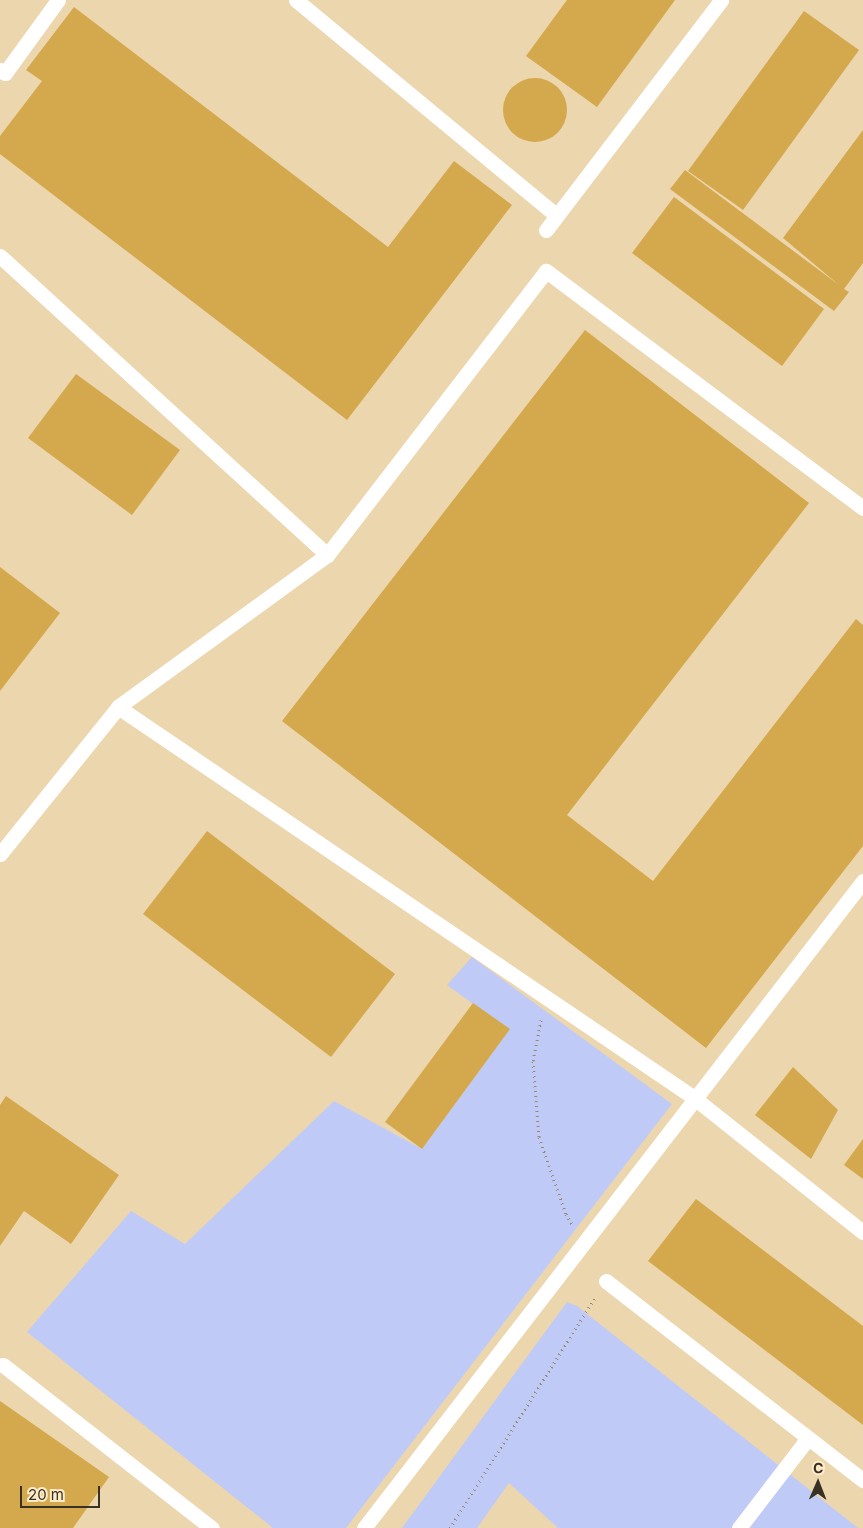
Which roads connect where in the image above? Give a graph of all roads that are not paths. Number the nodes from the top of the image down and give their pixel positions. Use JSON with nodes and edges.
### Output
{"nodes":[{"id":1,"x":58,"y":0,"type":"edge"},
{"id":2,"x":296,"y":0,"type":"edge"},
{"id":3,"x":721,"y":0,"type":"edge"},
{"id":4,"x":0,"y":70,"type":"edge"},
{"id":5,"x":556,"y":215,"type":"junction"},
{"id":6,"x":546,"y":230,"type":"dead end"},
{"id":7,"x":2,"y":262,"type":"edge"},
{"id":8,"x":863,"y":508,"type":"edge"},
{"id":9,"x":327,"y":555,"type":"junction"},
{"id":10,"x":118,"y":708,"type":"junction"},
{"id":11,"x":0,"y":854,"type":"edge"},
{"id":12,"x":863,"y":880,"type":"edge"},
{"id":13,"x":693,"y":1097,"type":"junction"},
{"id":14,"x":863,"y":1232,"type":"edge"},
{"id":15,"x":606,"y":1281,"type":"road end"},
{"id":16,"x":3,"y":1365,"type":"dead end"},
{"id":17,"x":808,"y":1438,"type":"junction"},
{"id":18,"x":863,"y":1480,"type":"edge"},
{"id":19,"x":212,"y":1528,"type":"edge"},
{"id":20,"x":364,"y":1528,"type":"edge"},
{"id":21,"x":739,"y":1528,"type":"edge"}],
"edges":[{"from":1,"to":4,"type":"lane"},
{"from":2,"to":5,"type":"lane"},
{"from":3,"to":5,"type":"lane"},
{"from":5,"to":6,"type":"lane"},
{"from":7,"to":9,"type":"lane"},
{"from":8,"to":9,"type":"lane"},
{"from":9,"to":10,"type":"lane"},
{"from":10,"to":11,"type":"lane"},
{"from":10,"to":13,"type":"lane"},
{"from":12,"to":13,"type":"lane"},
{"from":13,"to":14,"type":"lane"},
{"from":13,"to":20,"type":"lane"},
{"from":15,"to":17,"type":"lane"},
{"from":16,"to":19,"type":"lane"},
{"from":17,"to":18,"type":"lane"},
{"from":17,"to":21,"type":"lane"}]}
